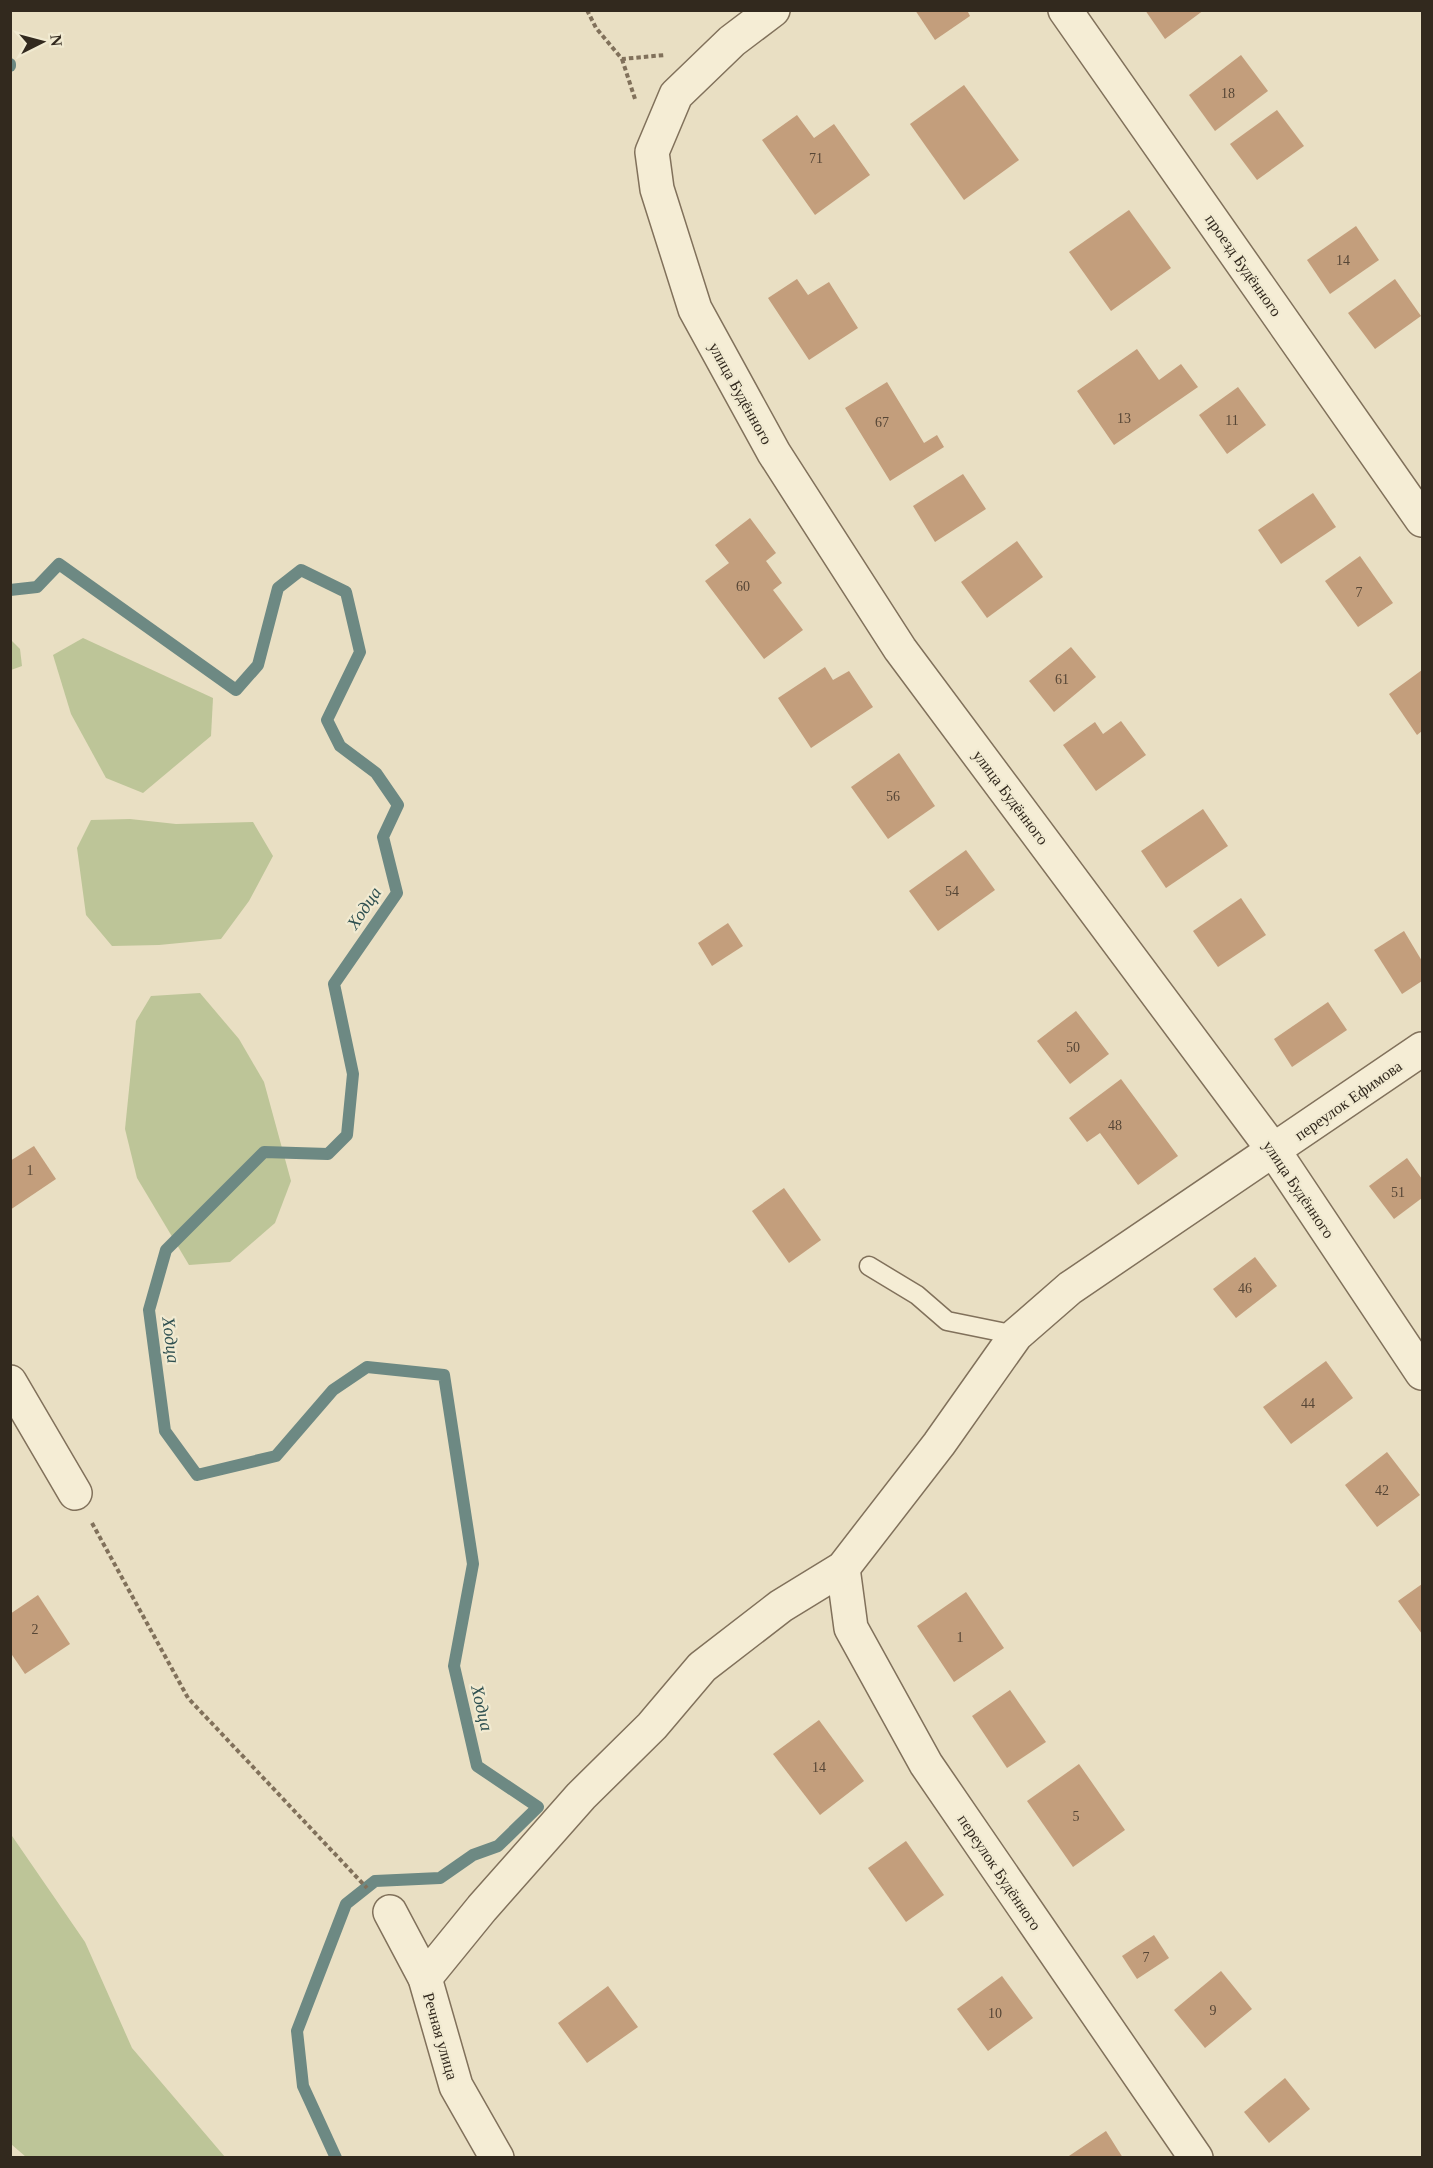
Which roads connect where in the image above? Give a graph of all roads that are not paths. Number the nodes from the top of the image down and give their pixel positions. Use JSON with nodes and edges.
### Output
{"nodes":[{"id":1,"x":773,"y":10,"type":"edge"},
{"id":2,"x":1065,"y":10,"type":"edge"},
{"id":3,"x":1422,"y":520,"type":"edge"},
{"id":4,"x":1422,"y":1049,"type":"edge"},
{"id":5,"x":1274,"y":1151,"type":"junction"},
{"id":6,"x":869,"y":1266,"type":"dead end"},
{"id":7,"x":1016,"y":1335,"type":"junction"},
{"id":8,"x":1422,"y":1373,"type":"edge"},
{"id":9,"x":12,"y":1389,"type":"edge"},
{"id":10,"x":75,"y":1493,"type":"road end"},
{"id":11,"x":843,"y":1569,"type":"junction"},
{"id":12,"x":390,"y":1912,"type":"road end"},
{"id":13,"x":425,"y":1978,"type":"junction"},
{"id":14,"x":497,"y":2157,"type":"edge"},
{"id":15,"x":1196,"y":2157,"type":"edge"}],
"edges":[{"from":1,"to":5,"type":"street","name":"улица Будённого"},
{"from":2,"to":3,"type":"street","name":"проезд Будённого"},
{"from":4,"to":5,"type":"street","name":"переулок Ефимова"},
{"from":5,"to":7,"type":"street","name":"переулок Ефимова"},
{"from":5,"to":8,"type":"street","name":"улица Будённого"},
{"from":6,"to":7,"type":"lane"},
{"from":7,"to":11,"type":"street","name":"переулок Ефимова"},
{"from":9,"to":10,"type":"street"},
{"from":11,"to":13,"type":"street"},
{"from":11,"to":15,"type":"street","name":"переулок Будённого"},
{"from":12,"to":13,"type":"street","name":"Речная улица"},
{"from":13,"to":14,"type":"street","name":"Речная улица"}]}
